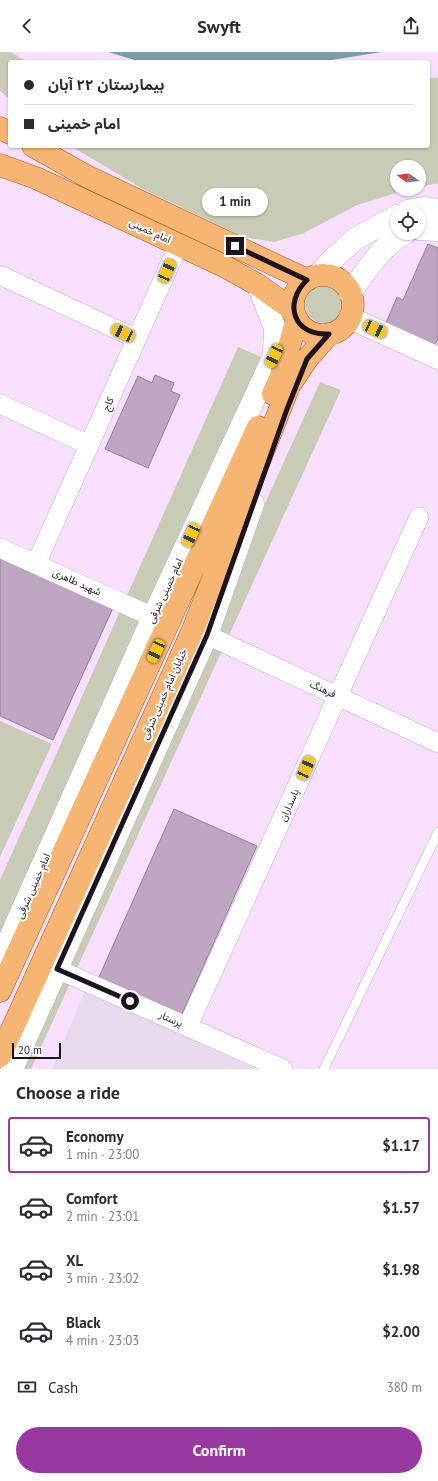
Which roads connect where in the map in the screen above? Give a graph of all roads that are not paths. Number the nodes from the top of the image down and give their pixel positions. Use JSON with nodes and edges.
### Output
{"nodes":[{"id":1,"x":37,"y":148,"type":"edge"},
{"id":2,"x":0,"y":165,"type":"edge"},
{"id":3,"x":426,"y":208,"type":"edge"},
{"id":4,"x":438,"y":210,"type":"edge"},
{"id":5,"x":390,"y":220,"type":"edge"},
{"id":6,"x":426,"y":229,"type":"edge"},
{"id":7,"x":438,"y":230,"type":"edge"},
{"id":8,"x":393,"y":240,"type":"edge"},
{"id":9,"x":179,"y":244,"type":"junction"},
{"id":10,"x":0,"y":275,"type":"edge"},
{"id":11,"x":313,"y":278,"type":"junction"},
{"id":12,"x":258,"y":285,"type":"junction"},
{"id":13,"x":350,"y":293,"type":"junction"},
{"id":14,"x":295,"y":315,"type":"junction"},
{"id":15,"x":350,"y":318,"type":"junction"},
{"id":16,"x":329,"y":334,"type":"junction"},
{"id":17,"x":137,"y":339,"type":"junction"},
{"id":18,"x":438,"y":358,"type":"edge"},
{"id":19,"x":307,"y":359,"type":"junction"},
{"id":20,"x":0,"y":404,"type":"edge"},
{"id":21,"x":89,"y":445,"type":"junction"},
{"id":22,"x":419,"y":517,"type":"dead end"},
{"id":23,"x":0,"y":548,"type":"edge"},
{"id":24,"x":36,"y":564,"type":"junction"},
{"id":25,"x":153,"y":617,"type":"junction"},
{"id":26,"x":207,"y":635,"type":"junction"},
{"id":27,"x":338,"y":696,"type":"junction"},
{"id":28,"x":438,"y":743,"type":"edge"},
{"id":29,"x":438,"y":832,"type":"edge"},
{"id":30,"x":0,"y":960,"type":"edge"},
{"id":31,"x":57,"y":969,"type":"junction"},
{"id":32,"x":0,"y":991,"type":"edge"},
{"id":33,"x":188,"y":1026,"type":"junction"},
{"id":34,"x":0,"y":1056,"type":"edge"},
{"id":35,"x":12,"y":1069,"type":"edge"},
{"id":36,"x":283,"y":1069,"type":"edge"},
{"id":37,"x":324,"y":1069,"type":"edge"}],
"edges":[{"from":1,"to":11,"type":"main road"},
{"from":2,"to":9,"type":"main road","name":"امام خمینی"},
{"from":3,"to":4,"type":"main road"},
{"from":5,"to":11,"type":"main road"},
{"from":6,"to":7,"type":"main road"},
{"from":8,"to":13,"type":"main road"},
{"from":9,"to":12,"type":"main road","name":"امام خمینی"},
{"from":9,"to":17,"type":"street","name":"کاج"},
{"from":10,"to":17,"type":"street"},
{"from":11,"to":13,"type":"main road"},
{"from":11,"to":14,"type":"main road"},
{"from":12,"to":14,"type":"main road","name":"امام خمینی"},
{"from":12,"to":25,"type":"main road","name":"امام خمینی شرقی"},
{"from":13,"to":15,"type":"main road"},
{"from":14,"to":16,"type":"main road"},
{"from":14,"to":32,"type":"main road"},
{"from":15,"to":16,"type":"main road"},
{"from":15,"to":18,"type":"main road"},
{"from":16,"to":19,"type":"main road","name":"خیابان امام خمینی شرقی"},
{"from":17,"to":21,"type":"street","name":"کاج"},
{"from":19,"to":26,"type":"main road"},
{"from":19,"to":34,"type":"main road","name":"خیابان امام خمینی شرقی"},
{"from":20,"to":21,"type":"street"},
{"from":21,"to":24,"type":"street","name":"کاج"},
{"from":22,"to":27,"type":"street","name":"پاسداران"},
{"from":23,"to":24,"type":"street","name":"شهید طاهری"},
{"from":24,"to":25,"type":"street","name":"شهید طاهری"},
{"from":25,"to":30,"type":"main road","name":"امام خمینی شرقی"},
{"from":26,"to":27,"type":"street","name":"فرهنگ"},
{"from":26,"to":31,"type":"main road"},
{"from":27,"to":28,"type":"street","name":"فرهنگ"},
{"from":27,"to":33,"type":"street","name":"پاسداران"},
{"from":29,"to":37,"type":"lane"},
{"from":31,"to":33,"type":"street","name":"پرستار"},
{"from":31,"to":35,"type":"main road"},
{"from":33,"to":36,"type":"street","name":"پرستار"}]}
